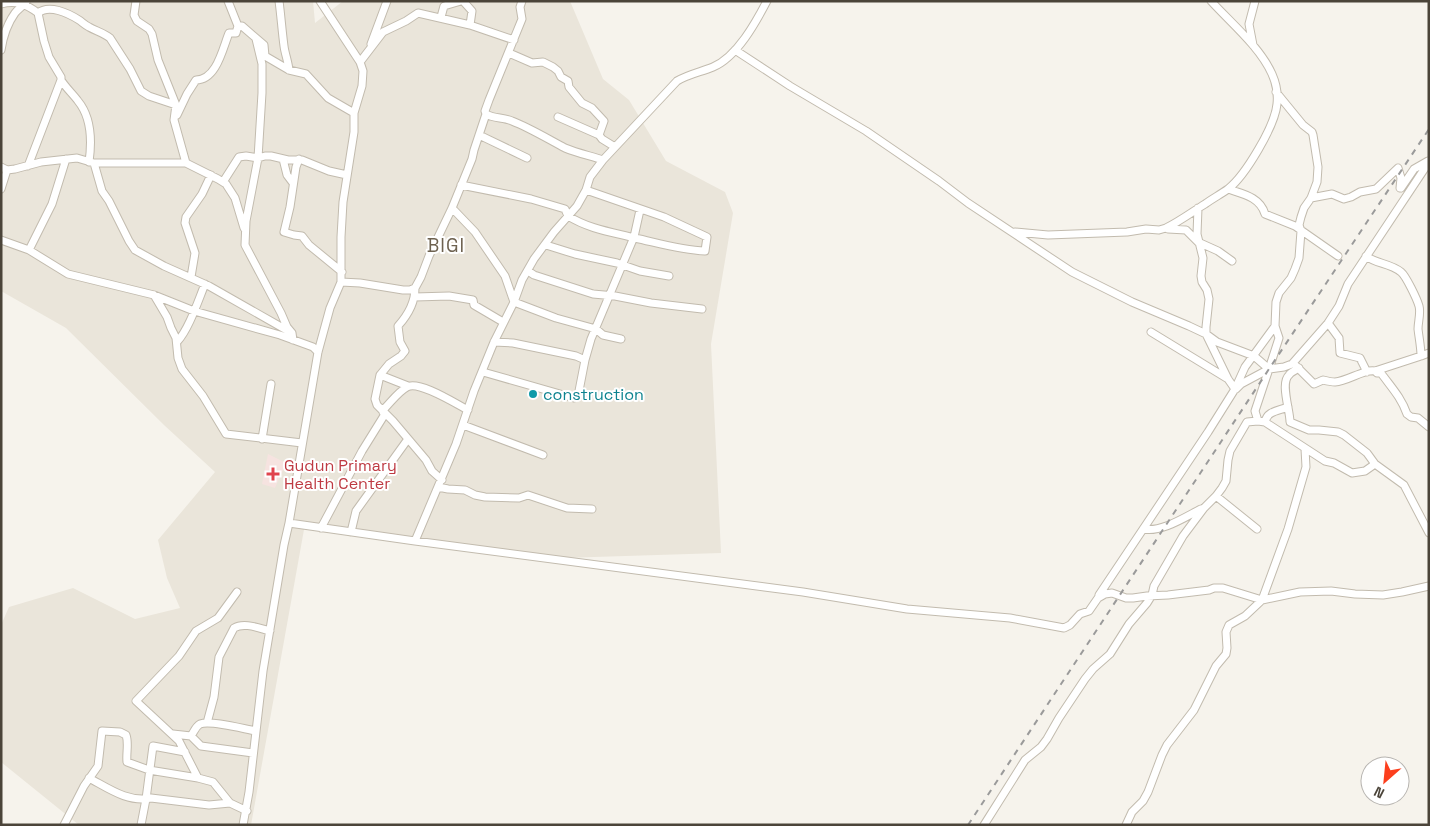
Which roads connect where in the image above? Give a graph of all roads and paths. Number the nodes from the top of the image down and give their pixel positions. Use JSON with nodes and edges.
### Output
{"nodes":[{"id":1,"x":136,"y":1,"type":"edge"},
{"id":2,"x":228,"y":1,"type":"edge"},
{"id":3,"x":279,"y":1,"type":"edge"},
{"id":4,"x":320,"y":1,"type":"edge"},
{"id":5,"x":387,"y":1,"type":"edge"},
{"id":6,"x":462,"y":1,"type":"edge"},
{"id":7,"x":522,"y":1,"type":"edge"},
{"id":8,"x":768,"y":1,"type":"edge"},
{"id":9,"x":1211,"y":1,"type":"edge"},
{"id":10,"x":1255,"y":1,"type":"edge"},
{"id":11,"x":25,"y":3,"type":"edge"},
{"id":12,"x":1,"y":4,"type":"edge"},
{"id":13,"x":38,"y":13,"type":"junction"},
{"id":14,"x":441,"y":17,"type":"junction"},
{"id":15,"x":470,"y":24,"type":"junction"},
{"id":16,"x":238,"y":26,"type":"junction"},
{"id":17,"x":256,"y":39,"type":"junction"},
{"id":18,"x":514,"y":40,"type":"junction"},
{"id":19,"x":1253,"y":46,"type":"junction"},
{"id":20,"x":1,"y":50,"type":"edge"},
{"id":21,"x":735,"y":50,"type":"junction"},
{"id":22,"x":368,"y":51,"type":"junction"},
{"id":23,"x":509,"y":54,"type":"junction"},
{"id":24,"x":360,"y":62,"type":"junction"},
{"id":25,"x":289,"y":70,"type":"junction"},
{"id":26,"x":60,"y":80,"type":"junction"},
{"id":27,"x":1276,"y":92,"type":"junction"},
{"id":28,"x":176,"y":105,"type":"junction"},
{"id":29,"x":354,"y":112,"type":"junction"},
{"id":30,"x":486,"y":114,"type":"junction"},
{"id":31,"x":558,"y":117,"type":"dead end"},
{"id":32,"x":174,"y":120,"type":"junction"},
{"id":33,"x":479,"y":135,"type":"junction"},
{"id":34,"x":599,"y":135,"type":"junction"},
{"id":35,"x":615,"y":147,"type":"junction"},
{"id":36,"x":258,"y":158,"type":"junction"},
{"id":37,"x":527,"y":158,"type":"dead end"},
{"id":38,"x":66,"y":159,"type":"junction"},
{"id":39,"x":284,"y":159,"type":"junction"},
{"id":40,"x":299,"y":160,"type":"junction"},
{"id":41,"x":603,"y":160,"type":"junction"},
{"id":42,"x":92,"y":162,"type":"junction"},
{"id":43,"x":1429,"y":162,"type":"edge"},
{"id":44,"x":186,"y":163,"type":"junction"},
{"id":45,"x":28,"y":166,"type":"junction"},
{"id":46,"x":4,"y":168,"type":"edge"},
{"id":47,"x":211,"y":175,"type":"junction"},
{"id":48,"x":347,"y":175,"type":"junction"},
{"id":49,"x":223,"y":182,"type":"junction"},
{"id":50,"x":1416,"y":182,"type":"junction"},
{"id":51,"x":293,"y":183,"type":"junction"},
{"id":52,"x":462,"y":185,"type":"junction"},
{"id":53,"x":1400,"y":188,"type":"junction"},
{"id":54,"x":1,"y":189,"type":"edge"},
{"id":55,"x":1228,"y":189,"type":"junction"},
{"id":56,"x":586,"y":190,"type":"junction"},
{"id":57,"x":1312,"y":198,"type":"junction"},
{"id":58,"x":452,"y":208,"type":"junction"},
{"id":59,"x":1198,"y":208,"type":"junction"},
{"id":60,"x":640,"y":210,"type":"junction"},
{"id":61,"x":568,"y":216,"type":"junction"},
{"id":62,"x":1166,"y":228,"type":"junction"},
{"id":63,"x":1010,"y":230,"type":"junction"},
{"id":64,"x":1301,"y":231,"type":"junction"},
{"id":65,"x":245,"y":234,"type":"junction"},
{"id":66,"x":634,"y":237,"type":"junction"},
{"id":67,"x":1,"y":240,"type":"edge"},
{"id":68,"x":1198,"y":242,"type":"junction"},
{"id":69,"x":546,"y":244,"type":"junction"},
{"id":70,"x":29,"y":250,"type":"junction"},
{"id":71,"x":1338,"y":256,"type":"dead end"},
{"id":72,"x":1366,"y":256,"type":"junction"},
{"id":73,"x":1232,"y":261,"type":"dead end"},
{"id":74,"x":622,"y":265,"type":"junction"},
{"id":75,"x":528,"y":271,"type":"junction"},
{"id":76,"x":342,"y":272,"type":"junction"},
{"id":77,"x":669,"y":276,"type":"dead end"},
{"id":78,"x":191,"y":277,"type":"junction"},
{"id":79,"x":342,"y":282,"type":"junction"},
{"id":80,"x":205,"y":284,"type":"junction"},
{"id":81,"x":415,"y":288,"type":"junction"},
{"id":82,"x":154,"y":295,"type":"junction"},
{"id":83,"x":610,"y":296,"type":"junction"},
{"id":84,"x":415,"y":297,"type":"junction"},
{"id":85,"x":514,"y":302,"type":"junction"},
{"id":86,"x":702,"y":309,"type":"dead end"},
{"id":87,"x":194,"y":311,"type":"junction"},
{"id":88,"x":503,"y":322,"type":"junction"},
{"id":89,"x":1328,"y":323,"type":"junction"},
{"id":90,"x":1275,"y":326,"type":"junction"},
{"id":91,"x":596,"y":329,"type":"junction"},
{"id":92,"x":1151,"y":332,"type":"dead end"},
{"id":93,"x":1206,"y":334,"type":"junction"},
{"id":94,"x":293,"y":337,"type":"junction"},
{"id":95,"x":621,"y":339,"type":"dead end"},
{"id":96,"x":177,"y":342,"type":"junction"},
{"id":97,"x":494,"y":342,"type":"junction"},
{"id":98,"x":318,"y":352,"type":"junction"},
{"id":99,"x":1429,"y":353,"type":"edge"},
{"id":100,"x":1254,"y":356,"type":"junction"},
{"id":101,"x":1422,"y":356,"type":"junction"},
{"id":102,"x":585,"y":360,"type":"junction"},
{"id":103,"x":1292,"y":364,"type":"junction"},
{"id":104,"x":1299,"y":368,"type":"junction"},
{"id":105,"x":1269,"y":369,"type":"junction"},
{"id":106,"x":1371,"y":371,"type":"junction"},
{"id":107,"x":483,"y":372,"type":"junction"},
{"id":108,"x":380,"y":375,"type":"junction"},
{"id":109,"x":1228,"y":379,"type":"junction"},
{"id":110,"x":271,"y":384,"type":"dead end"},
{"id":111,"x":408,"y":386,"type":"junction"},
{"id":112,"x":1236,"y":389,"type":"junction"},
{"id":113,"x":1288,"y":407,"type":"junction"},
{"id":114,"x":468,"y":410,"type":"junction"},
{"id":115,"x":384,"y":413,"type":"junction"},
{"id":116,"x":1261,"y":422,"type":"junction"},
{"id":117,"x":463,"y":426,"type":"junction"},
{"id":118,"x":1429,"y":427,"type":"edge"},
{"id":119,"x":262,"y":439,"type":"junction"},
{"id":120,"x":408,"y":439,"type":"junction"},
{"id":121,"x":302,"y":443,"type":"junction"},
{"id":122,"x":1305,"y":448,"type":"junction"},
{"id":123,"x":543,"y":455,"type":"dead end"},
{"id":124,"x":1375,"y":464,"type":"junction"},
{"id":125,"x":440,"y":483,"type":"junction"},
{"id":126,"x":1216,"y":496,"type":"junction"},
{"id":127,"x":1204,"y":508,"type":"junction"},
{"id":128,"x":592,"y":509,"type":"dead end"},
{"id":129,"x":288,"y":523,"type":"junction"},
{"id":130,"x":322,"y":528,"type":"junction"},
{"id":131,"x":1143,"y":529,"type":"junction"},
{"id":132,"x":1257,"y":529,"type":"dead end"},
{"id":133,"x":351,"y":532,"type":"junction"},
{"id":134,"x":1429,"y":533,"type":"edge"},
{"id":135,"x":415,"y":541,"type":"junction"},
{"id":136,"x":1429,"y":586,"type":"edge"},
{"id":137,"x":237,"y":592,"type":"dead end"},
{"id":138,"x":1152,"y":595,"type":"junction"},
{"id":139,"x":1098,"y":598,"type":"junction"},
{"id":140,"x":1262,"y":600,"type":"junction"},
{"id":141,"x":270,"y":631,"type":"junction"},
{"id":142,"x":206,"y":723,"type":"junction"},
{"id":143,"x":256,"y":731,"type":"junction"},
{"id":144,"x":172,"y":734,"type":"junction"},
{"id":145,"x":191,"y":736,"type":"junction"},
{"id":146,"x":184,"y":752,"type":"junction"},
{"id":147,"x":253,"y":753,"type":"junction"},
{"id":148,"x":149,"y":770,"type":"junction"},
{"id":149,"x":89,"y":778,"type":"junction"},
{"id":150,"x":198,"y":778,"type":"junction"},
{"id":151,"x":146,"y":799,"type":"junction"},
{"id":152,"x":230,"y":802,"type":"junction"},
{"id":153,"x":246,"y":811,"type":"junction"},
{"id":154,"x":64,"y":825,"type":"edge"},
{"id":155,"x":141,"y":825,"type":"edge"},
{"id":156,"x":244,"y":825,"type":"edge"},
{"id":157,"x":984,"y":825,"type":"edge"},
{"id":158,"x":1126,"y":825,"type":"edge"}],
"edges":[{"from":1,"to":28,"type":"street"},
{"from":2,"to":16,"type":"street"},
{"from":3,"to":25,"type":"street"},
{"from":4,"to":24,"type":"street"},
{"from":5,"to":22,"type":"street"},
{"from":6,"to":14,"type":"street"},
{"from":6,"to":15,"type":"street"},
{"from":7,"to":18,"type":"street"},
{"from":8,"to":21,"type":"street"},
{"from":9,"to":19,"type":"street"},
{"from":10,"to":19,"type":"street"},
{"from":11,"to":12,"type":"street"},
{"from":11,"to":13,"type":"street"},
{"from":11,"to":20,"type":"street"},
{"from":13,"to":26,"type":"street"},
{"from":13,"to":28,"type":"street"},
{"from":14,"to":15,"type":"street"},
{"from":14,"to":22,"type":"street"},
{"from":15,"to":18,"type":"street"},
{"from":16,"to":17,"type":"street"},
{"from":16,"to":32,"type":"street"},
{"from":17,"to":25,"type":"street"},
{"from":17,"to":36,"type":"street"},
{"from":18,"to":23,"type":"street"},
{"from":19,"to":27,"type":"street"},
{"from":21,"to":35,"type":"street"},
{"from":21,"to":63,"type":"street"},
{"from":22,"to":24,"type":"street"},
{"from":23,"to":30,"type":"street"},
{"from":23,"to":34,"type":"street"},
{"from":24,"to":29,"type":"street"},
{"from":25,"to":29,"type":"street"},
{"from":26,"to":42,"type":"street"},
{"from":26,"to":45,"type":"street"},
{"from":27,"to":55,"type":"street"},
{"from":27,"to":57,"type":"street"},
{"from":28,"to":32,"type":"street"},
{"from":29,"to":48,"type":"street"},
{"from":30,"to":33,"type":"street"},
{"from":30,"to":41,"type":"street"},
{"from":31,"to":34,"type":"street"},
{"from":32,"to":44,"type":"street"},
{"from":33,"to":37,"type":"street"},
{"from":33,"to":52,"type":"street"},
{"from":34,"to":35,"type":"street"},
{"from":35,"to":41,"type":"street"},
{"from":36,"to":39,"type":"street"},
{"from":36,"to":49,"type":"street"},
{"from":36,"to":65,"type":"street"},
{"from":38,"to":42,"type":"street"},
{"from":38,"to":45,"type":"street"},
{"from":38,"to":70,"type":"street"},
{"from":39,"to":40,"type":"street"},
{"from":39,"to":51,"type":"street"},
{"from":40,"to":48,"type":"street"},
{"from":40,"to":51,"type":"street"},
{"from":41,"to":56,"type":"street"},
{"from":42,"to":44,"type":"street"},
{"from":42,"to":78,"type":"street"},
{"from":43,"to":50,"type":"street"},
{"from":43,"to":53,"type":"street"},
{"from":44,"to":47,"type":"street"},
{"from":45,"to":46,"type":"street"},
{"from":46,"to":54,"type":"street"},
{"from":47,"to":49,"type":"street"},
{"from":47,"to":78,"type":"street"},
{"from":48,"to":76,"type":"street"},
{"from":49,"to":65,"type":"street"},
{"from":50,"to":53,"type":"street"},
{"from":50,"to":72,"type":"street"},
{"from":51,"to":76,"type":"street"},
{"from":52,"to":58,"type":"street"},
{"from":52,"to":61,"type":"street"},
{"from":53,"to":57,"type":"street"},
{"from":55,"to":59,"type":"street"},
{"from":55,"to":64,"type":"street"},
{"from":56,"to":60,"type":"street"},
{"from":56,"to":61,"type":"street"},
{"from":57,"to":64,"type":"street"},
{"from":58,"to":81,"type":"street"},
{"from":58,"to":85,"type":"street"},
{"from":59,"to":62,"type":"street"},
{"from":59,"to":68,"type":"street"},
{"from":60,"to":66,"type":"street"},
{"from":60,"to":66,"type":"street"},
{"from":61,"to":66,"type":"street"},
{"from":61,"to":69,"type":"street"},
{"from":62,"to":63,"type":"street"},
{"from":62,"to":68,"type":"street"},
{"from":63,"to":93,"type":"street"},
{"from":64,"to":71,"type":"street"},
{"from":64,"to":90,"type":"street"},
{"from":65,"to":94,"type":"street"},
{"from":66,"to":74,"type":"street"},
{"from":67,"to":70,"type":"street"},
{"from":68,"to":73,"type":"street"},
{"from":68,"to":93,"type":"street"},
{"from":69,"to":74,"type":"street"},
{"from":69,"to":75,"type":"street"},
{"from":70,"to":82,"type":"street"},
{"from":72,"to":89,"type":"street"},
{"from":72,"to":101,"type":"street"},
{"from":74,"to":77,"type":"street"},
{"from":74,"to":83,"type":"street"},
{"from":75,"to":83,"type":"street"},
{"from":75,"to":85,"type":"street"},
{"from":76,"to":79,"type":"street"},
{"from":78,"to":80,"type":"street"},
{"from":79,"to":81,"type":"street"},
{"from":79,"to":98,"type":"street"},
{"from":80,"to":87,"type":"street"},
{"from":80,"to":94,"type":"street"},
{"from":81,"to":84,"type":"street"},
{"from":82,"to":87,"type":"street"},
{"from":82,"to":96,"type":"street"},
{"from":83,"to":86,"type":"street"},
{"from":83,"to":91,"type":"street"},
{"from":84,"to":88,"type":"street"},
{"from":84,"to":108,"type":"street"},
{"from":85,"to":88,"type":"street"},
{"from":85,"to":91,"type":"street"},
{"from":87,"to":94,"type":"street"},
{"from":87,"to":96,"type":"street"},
{"from":88,"to":97,"type":"street"},
{"from":89,"to":103,"type":"street"},
{"from":89,"to":106,"type":"street"},
{"from":90,"to":100,"type":"street"},
{"from":90,"to":105,"type":"street"},
{"from":91,"to":95,"type":"street"},
{"from":91,"to":102,"type":"street"},
{"from":92,"to":109,"type":"street"},
{"from":93,"to":100,"type":"street"},
{"from":93,"to":109,"type":"street"},
{"from":94,"to":98,"type":"street"},
{"from":96,"to":119,"type":"street"},
{"from":97,"to":102,"type":"street"},
{"from":97,"to":107,"type":"street"},
{"from":98,"to":121,"type":"street"},
{"from":99,"to":101,"type":"street"},
{"from":100,"to":105,"type":"street"},
{"from":100,"to":112,"type":"street"},
{"from":101,"to":106,"type":"street"},
{"from":102,"to":107,"type":"street"},
{"from":103,"to":104,"type":"street"},
{"from":103,"to":105,"type":"street"},
{"from":104,"to":106,"type":"street"},
{"from":104,"to":113,"type":"street"},
{"from":105,"to":112,"type":"street"},
{"from":105,"to":116,"type":"street"},
{"from":106,"to":118,"type":"street"},
{"from":107,"to":114,"type":"street"},
{"from":108,"to":111,"type":"street"},
{"from":108,"to":115,"type":"street"},
{"from":109,"to":112,"type":"street"},
{"from":110,"to":119,"type":"street"},
{"from":111,"to":114,"type":"street"},
{"from":111,"to":115,"type":"street"},
{"from":112,"to":131,"type":"street"},
{"from":113,"to":116,"type":"street"},
{"from":113,"to":124,"type":"street"},
{"from":114,"to":117,"type":"street"},
{"from":115,"to":120,"type":"street"},
{"from":115,"to":130,"type":"street"},
{"from":116,"to":122,"type":"street"},
{"from":116,"to":126,"type":"street"},
{"from":117,"to":123,"type":"street"},
{"from":117,"to":125,"type":"street"},
{"from":119,"to":121,"type":"street"},
{"from":120,"to":125,"type":"street"},
{"from":120,"to":133,"type":"street"},
{"from":121,"to":129,"type":"street"},
{"from":122,"to":124,"type":"street"},
{"from":122,"to":140,"type":"street"},
{"from":124,"to":134,"type":"street"},
{"from":125,"to":128,"type":"street"},
{"from":125,"to":135,"type":"street"},
{"from":126,"to":127,"type":"street"},
{"from":126,"to":132,"type":"street"},
{"from":127,"to":131,"type":"street"},
{"from":127,"to":138,"type":"street"},
{"from":129,"to":130,"type":"street"},
{"from":129,"to":141,"type":"street"},
{"from":130,"to":133,"type":"street"},
{"from":131,"to":139,"type":"street"},
{"from":133,"to":135,"type":"street"},
{"from":135,"to":139,"type":"street"},
{"from":136,"to":140,"type":"street"},
{"from":137,"to":144,"type":"street"},
{"from":138,"to":139,"type":"street"},
{"from":138,"to":140,"type":"street"},
{"from":138,"to":157,"type":"street"},
{"from":140,"to":158,"type":"street"},
{"from":141,"to":142,"type":"street"},
{"from":141,"to":143,"type":"street"},
{"from":142,"to":143,"type":"street"},
{"from":142,"to":145,"type":"street"},
{"from":143,"to":147,"type":"street"},
{"from":144,"to":145,"type":"street"},
{"from":144,"to":146,"type":"street"},
{"from":145,"to":147,"type":"street"},
{"from":146,"to":148,"type":"street"},
{"from":146,"to":150,"type":"street"},
{"from":147,"to":153,"type":"street"},
{"from":148,"to":149,"type":"street"},
{"from":148,"to":150,"type":"street"},
{"from":148,"to":151,"type":"street"},
{"from":149,"to":151,"type":"street"},
{"from":149,"to":154,"type":"street"},
{"from":150,"to":152,"type":"street"},
{"from":151,"to":152,"type":"street"},
{"from":151,"to":155,"type":"street"},
{"from":152,"to":153,"type":"street"},
{"from":153,"to":156,"type":"street"}]}
